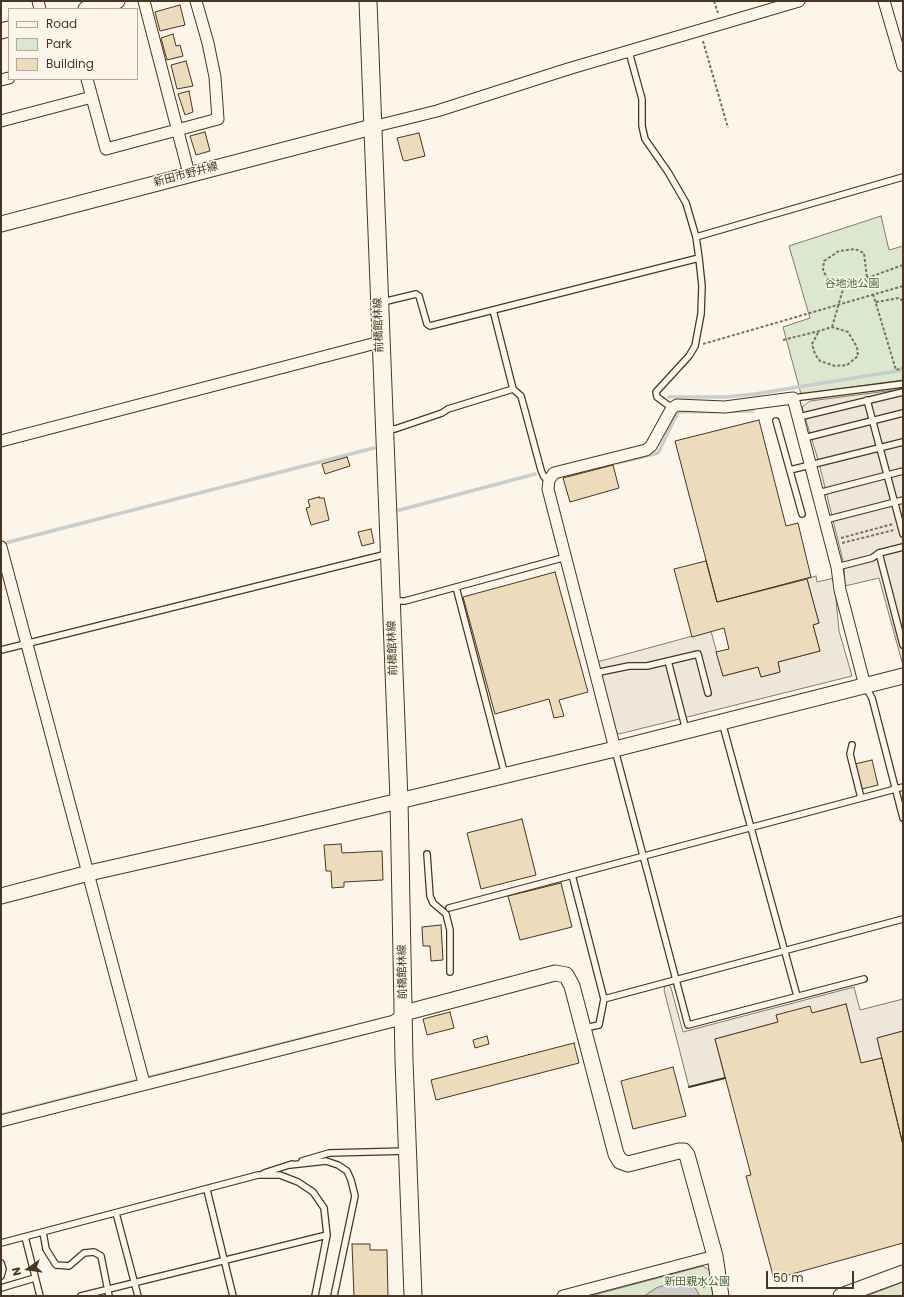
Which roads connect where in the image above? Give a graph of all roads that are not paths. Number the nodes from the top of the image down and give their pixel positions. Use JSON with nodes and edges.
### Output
{"nodes":[{"id":1,"x":117,"y":1,"type":"edge"},
{"id":2,"x":144,"y":1,"type":"edge"},
{"id":3,"x":196,"y":1,"type":"edge"},
{"id":4,"x":368,"y":1,"type":"edge"},
{"id":5,"x":799,"y":1,"type":"edge"},
{"id":6,"x":884,"y":1,"type":"edge"},
{"id":7,"x":90,"y":8,"type":"edge"},
{"id":8,"x":629,"y":52,"type":"junction"},
{"id":9,"x":903,"y":66,"type":"edge"},
{"id":10,"x":86,"y":80,"type":"edge"},
{"id":11,"x":92,"y":97,"type":"junction"},
{"id":12,"x":1,"y":121,"type":"edge"},
{"id":13,"x":372,"y":127,"type":"junction"},
{"id":14,"x":178,"y":130,"type":"junction"},
{"id":15,"x":190,"y":174,"type":"junction"},
{"id":16,"x":903,"y":176,"type":"edge"},
{"id":17,"x":1,"y":224,"type":"edge"},
{"id":18,"x":696,"y":237,"type":"junction"},
{"id":19,"x":700,"y":258,"type":"junction"},
{"id":20,"x":378,"y":300,"type":"junction"},
{"id":21,"x":493,"y":310,"type":"junction"},
{"id":22,"x":380,"y":342,"type":"junction"},
{"id":23,"x":903,"y":384,"type":"edge"},
{"id":24,"x":514,"y":389,"type":"junction"},
{"id":25,"x":903,"y":392,"type":"edge"},
{"id":26,"x":792,"y":398,"type":"junction"},
{"id":27,"x":867,"y":400,"type":"junction"},
{"id":28,"x":672,"y":408,"type":"junction"},
{"id":29,"x":903,"y":413,"type":"edge"},
{"id":30,"x":799,"y":417,"type":"junction"},
{"id":31,"x":776,"y":421,"type":"dead end"},
{"id":32,"x":872,"y":421,"type":"junction"},
{"id":33,"x":384,"y":428,"type":"junction"},
{"id":34,"x":804,"y":438,"type":"junction"},
{"id":35,"x":1,"y":442,"type":"edge"},
{"id":36,"x":903,"y":442,"type":"edge"},
{"id":37,"x":880,"y":448,"type":"junction"},
{"id":38,"x":811,"y":465,"type":"junction"},
{"id":39,"x":790,"y":470,"type":"junction"},
{"id":40,"x":903,"y":471,"type":"edge"},
{"id":41,"x":887,"y":475,"type":"junction"},
{"id":42,"x":549,"y":480,"type":"junction"},
{"id":43,"x":818,"y":493,"type":"junction"},
{"id":44,"x":903,"y":500,"type":"edge"},
{"id":45,"x":895,"y":502,"type":"junction"},
{"id":46,"x":802,"y":514,"type":"dead end"},
{"id":47,"x":825,"y":520,"type":"junction"},
{"id":48,"x":901,"y":528,"type":"edge"},
{"id":49,"x":1,"y":547,"type":"edge"},
{"id":50,"x":903,"y":547,"type":"edge"},
{"id":51,"x":389,"y":553,"type":"junction"},
{"id":52,"x":879,"y":553,"type":"junction"},
{"id":53,"x":566,"y":557,"type":"junction"},
{"id":54,"x":837,"y":567,"type":"junction"},
{"id":55,"x":456,"y":587,"type":"junction"},
{"id":56,"x":391,"y":601,"type":"junction"},
{"id":57,"x":27,"y":643,"type":"junction"},
{"id":58,"x":903,"y":645,"type":"edge"},
{"id":59,"x":1,"y":650,"type":"edge"},
{"id":60,"x":668,"y":661,"type":"junction"},
{"id":61,"x":595,"y":673,"type":"junction"},
{"id":62,"x":903,"y":676,"type":"edge"},
{"id":63,"x":865,"y":686,"type":"junction"},
{"id":64,"x":708,"y":693,"type":"dead end"},
{"id":65,"x":722,"y":722,"type":"junction"},
{"id":66,"x":686,"y":732,"type":"junction"},
{"id":67,"x":852,"y":744,"type":"dead end"},
{"id":68,"x":615,"y":749,"type":"junction"},
{"id":69,"x":505,"y":775,"type":"junction"},
{"id":70,"x":903,"y":787,"type":"edge"},
{"id":71,"x":895,"y":789,"type":"junction"},
{"id":72,"x":861,"y":798,"type":"junction"},
{"id":73,"x":399,"y":800,"type":"junction"},
{"id":74,"x":903,"y":818,"type":"edge"},
{"id":75,"x":750,"y":827,"type":"junction"},
{"id":76,"x":427,"y":854,"type":"dead end"},
{"id":77,"x":643,"y":856,"type":"junction"},
{"id":78,"x":89,"y":873,"type":"junction"},
{"id":79,"x":572,"y":875,"type":"junction"},
{"id":80,"x":1,"y":896,"type":"edge"},
{"id":81,"x":449,"y":908,"type":"dead end"},
{"id":82,"x":903,"y":919,"type":"edge"},
{"id":83,"x":784,"y":951,"type":"junction"},
{"id":84,"x":450,"y":972,"type":"dead end"},
{"id":85,"x":864,"y":979,"type":"dead end"},
{"id":86,"x":676,"y":980,"type":"junction"},
{"id":87,"x":796,"y":996,"type":"junction"},
{"id":88,"x":604,"y":998,"type":"junction"},
{"id":89,"x":404,"y":1012,"type":"junction"},
{"id":90,"x":582,"y":1029,"type":"junction"},
{"id":91,"x":144,"y":1083,"type":"junction"},
{"id":92,"x":1,"y":1121,"type":"edge"},
{"id":93,"x":408,"y":1151,"type":"junction"},
{"id":94,"x":290,"y":1165,"type":"junction"},
{"id":95,"x":258,"y":1175,"type":"junction"},
{"id":96,"x":206,"y":1190,"type":"junction"},
{"id":97,"x":116,"y":1213,"type":"junction"},
{"id":98,"x":43,"y":1232,"type":"junction"},
{"id":99,"x":327,"y":1234,"type":"junction"},
{"id":100,"x":25,"y":1237,"type":"junction"},
{"id":101,"x":1,"y":1243,"type":"edge"},
{"id":102,"x":715,"y":1256,"type":"junction"},
{"id":103,"x":224,"y":1261,"type":"junction"},
{"id":104,"x":1,"y":1263,"type":"edge"},
{"id":105,"x":903,"y":1273,"type":"edge"},
{"id":106,"x":1,"y":1276,"type":"edge"},
{"id":107,"x":35,"y":1278,"type":"junction"},
{"id":108,"x":135,"y":1283,"type":"junction"},
{"id":109,"x":1,"y":1288,"type":"edge"},
{"id":110,"x":108,"y":1289,"type":"junction"},
{"id":111,"x":714,"y":1294,"type":"edge"},
{"id":112,"x":40,"y":1296,"type":"edge"},
{"id":113,"x":84,"y":1296,"type":"edge"},
{"id":114,"x":110,"y":1296,"type":"edge"},
{"id":115,"x":138,"y":1296,"type":"edge"},
{"id":116,"x":233,"y":1296,"type":"edge"},
{"id":117,"x":315,"y":1296,"type":"edge"},
{"id":118,"x":334,"y":1296,"type":"edge"},
{"id":119,"x":413,"y":1296,"type":"edge"},
{"id":120,"x":563,"y":1296,"type":"edge"},
{"id":121,"x":841,"y":1296,"type":"edge"}],
"edges":[{"from":1,"to":7,"type":"street"},
{"from":2,"to":14,"type":"street"},
{"from":3,"to":14,"type":"street"},
{"from":4,"to":13,"type":"main road","name":"前橋館林線"},
{"from":5,"to":8,"type":"street"},
{"from":6,"to":9,"type":"street"},
{"from":8,"to":13,"type":"street"},
{"from":8,"to":18,"type":"lane"},
{"from":10,"to":11,"type":"street"},
{"from":11,"to":12,"type":"street"},
{"from":11,"to":14,"type":"street"},
{"from":13,"to":15,"type":"street","name":"新田市野井線"},
{"from":13,"to":20,"type":"main road","name":"前橋館林線"},
{"from":14,"to":15,"type":"street"},
{"from":15,"to":17,"type":"street","name":"新田市野井線"},
{"from":16,"to":18,"type":"lane"},
{"from":18,"to":19,"type":"lane"},
{"from":19,"to":21,"type":"lane"},
{"from":19,"to":28,"type":"lane"},
{"from":20,"to":21,"type":"lane"},
{"from":20,"to":22,"type":"main road","name":"前橋館林線"},
{"from":21,"to":24,"type":"lane"},
{"from":22,"to":33,"type":"main road","name":"前橋館林線"},
{"from":22,"to":35,"type":"street"},
{"from":23,"to":26,"type":"lane"},
{"from":24,"to":33,"type":"lane"},
{"from":24,"to":42,"type":"lane"},
{"from":25,"to":27,"type":"lane"},
{"from":26,"to":28,"type":"street"},
{"from":26,"to":30,"type":"street"},
{"from":27,"to":30,"type":"lane"},
{"from":27,"to":32,"type":"lane"},
{"from":28,"to":42,"type":"street"},
{"from":29,"to":32,"type":"lane"},
{"from":30,"to":34,"type":"street"},
{"from":31,"to":39,"type":"lane"},
{"from":32,"to":34,"type":"lane"},
{"from":32,"to":37,"type":"lane"},
{"from":33,"to":51,"type":"main road","name":"前橋館林線"},
{"from":34,"to":38,"type":"street"},
{"from":36,"to":37,"type":"lane"},
{"from":37,"to":38,"type":"lane"},
{"from":37,"to":41,"type":"lane"},
{"from":38,"to":39,"type":"lane"},
{"from":38,"to":43,"type":"street"},
{"from":39,"to":46,"type":"lane"},
{"from":40,"to":41,"type":"lane"},
{"from":41,"to":43,"type":"lane"},
{"from":41,"to":45,"type":"lane"},
{"from":42,"to":53,"type":"street"},
{"from":43,"to":47,"type":"street"},
{"from":44,"to":45,"type":"lane"},
{"from":45,"to":47,"type":"lane"},
{"from":45,"to":48,"type":"lane"},
{"from":47,"to":54,"type":"street"},
{"from":49,"to":57,"type":"street"},
{"from":50,"to":52,"type":"lane"},
{"from":51,"to":56,"type":"main road","name":"前橋館林線"},
{"from":51,"to":57,"type":"lane"},
{"from":52,"to":54,"type":"lane"},
{"from":52,"to":58,"type":"lane"},
{"from":53,"to":55,"type":"lane"},
{"from":53,"to":61,"type":"street"},
{"from":54,"to":63,"type":"street"},
{"from":55,"to":56,"type":"lane"},
{"from":55,"to":69,"type":"lane"},
{"from":56,"to":73,"type":"main road","name":"前橋館林線"},
{"from":57,"to":59,"type":"lane"},
{"from":57,"to":78,"type":"street"},
{"from":60,"to":61,"type":"lane"},
{"from":60,"to":64,"type":"lane"},
{"from":60,"to":66,"type":"lane"},
{"from":61,"to":68,"type":"street"},
{"from":62,"to":63,"type":"street"},
{"from":63,"to":65,"type":"street"},
{"from":63,"to":71,"type":"lane"},
{"from":65,"to":66,"type":"street"},
{"from":65,"to":75,"type":"lane"},
{"from":66,"to":68,"type":"street"},
{"from":67,"to":72,"type":"lane"},
{"from":68,"to":69,"type":"street"},
{"from":68,"to":77,"type":"lane"},
{"from":69,"to":73,"type":"street"},
{"from":70,"to":71,"type":"lane"},
{"from":71,"to":72,"type":"lane"},
{"from":71,"to":74,"type":"lane"},
{"from":72,"to":75,"type":"lane"},
{"from":73,"to":78,"type":"street"},
{"from":73,"to":89,"type":"main road","name":"前橋館林線"},
{"from":75,"to":77,"type":"lane"},
{"from":75,"to":83,"type":"lane"},
{"from":76,"to":84,"type":"lane"},
{"from":77,"to":79,"type":"lane"},
{"from":77,"to":86,"type":"lane"},
{"from":78,"to":80,"type":"street"},
{"from":78,"to":91,"type":"street"},
{"from":79,"to":81,"type":"lane"},
{"from":79,"to":88,"type":"lane"},
{"from":82,"to":83,"type":"lane"},
{"from":83,"to":86,"type":"lane"},
{"from":83,"to":87,"type":"lane"},
{"from":85,"to":87,"type":"lane"},
{"from":86,"to":87,"type":"lane"},
{"from":86,"to":88,"type":"lane"},
{"from":88,"to":90,"type":"lane"},
{"from":89,"to":90,"type":"street"},
{"from":89,"to":91,"type":"street"},
{"from":89,"to":93,"type":"main road","name":"前橋館林線"},
{"from":90,"to":102,"type":"street"},
{"from":91,"to":92,"type":"street"},
{"from":93,"to":94,"type":"lane"},
{"from":93,"to":119,"type":"main road","name":"前橋館林線"},
{"from":94,"to":95,"type":"lane"},
{"from":94,"to":118,"type":"lane"},
{"from":95,"to":96,"type":"lane"},
{"from":95,"to":99,"type":"lane"},
{"from":96,"to":97,"type":"lane"},
{"from":96,"to":103,"type":"lane"},
{"from":97,"to":98,"type":"lane"},
{"from":97,"to":108,"type":"lane"},
{"from":98,"to":100,"type":"lane"},
{"from":98,"to":110,"type":"lane"},
{"from":99,"to":103,"type":"lane"},
{"from":99,"to":117,"type":"lane"},
{"from":100,"to":101,"type":"lane"},
{"from":100,"to":107,"type":"lane"},
{"from":102,"to":111,"type":"street"},
{"from":102,"to":120,"type":"street"},
{"from":103,"to":108,"type":"lane"},
{"from":103,"to":116,"type":"lane"},
{"from":104,"to":106,"type":"lane"},
{"from":105,"to":121,"type":"street"},
{"from":107,"to":109,"type":"lane"},
{"from":107,"to":112,"type":"lane"},
{"from":108,"to":110,"type":"lane"},
{"from":108,"to":115,"type":"lane"},
{"from":110,"to":113,"type":"lane"},
{"from":110,"to":114,"type":"lane"}]}
